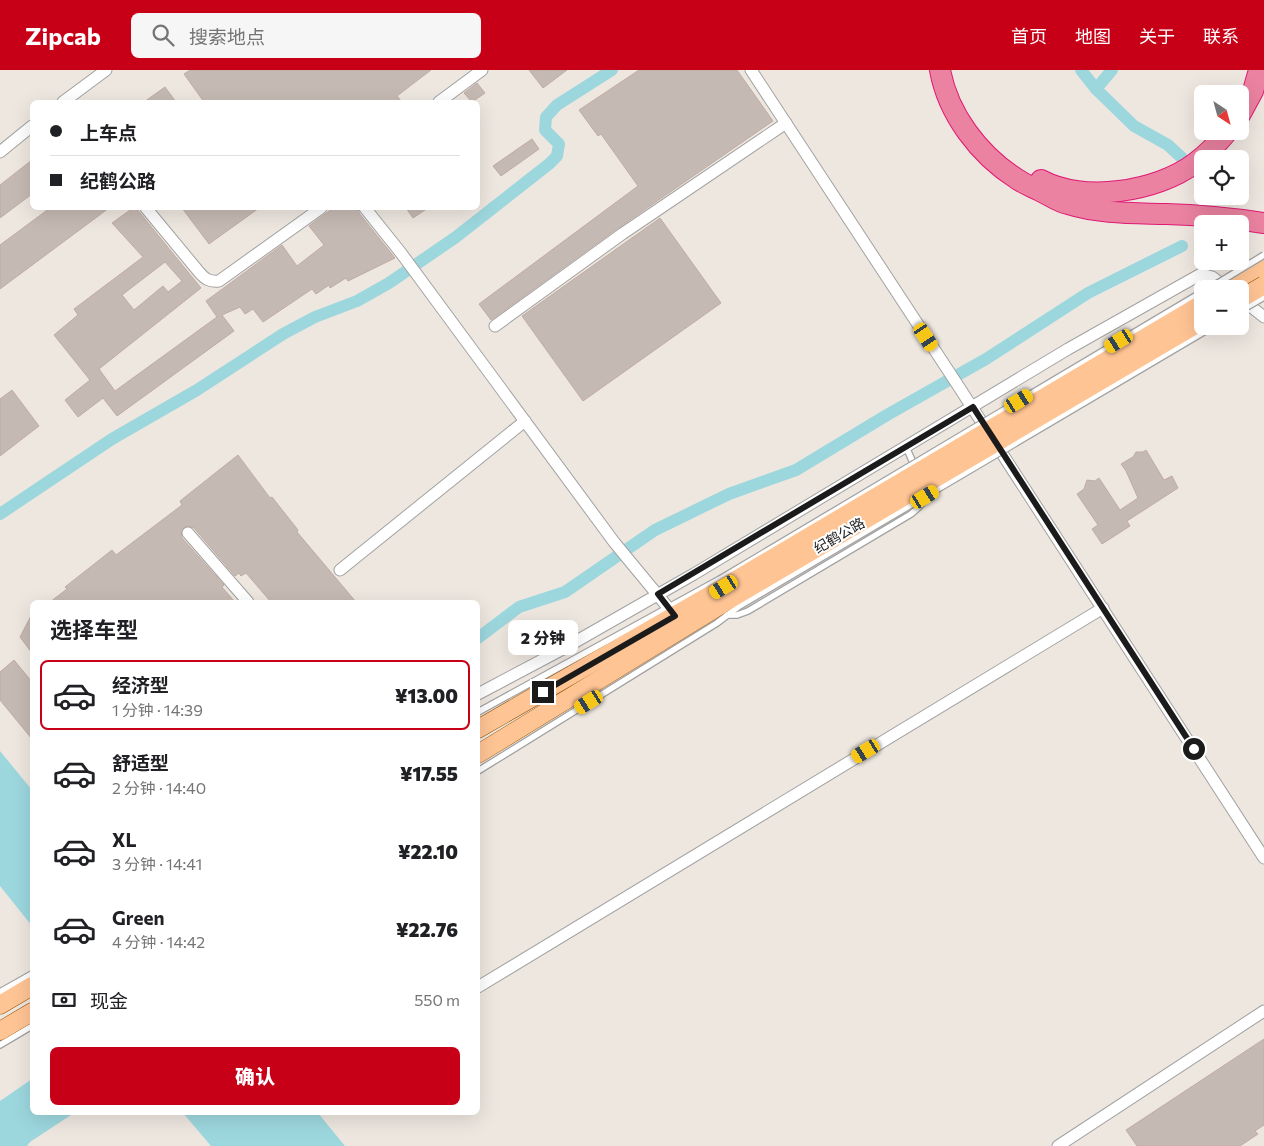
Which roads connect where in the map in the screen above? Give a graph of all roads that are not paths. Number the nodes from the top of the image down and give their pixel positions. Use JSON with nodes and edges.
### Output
{"nodes":[{"id":1,"x":106,"y":70,"type":"edge"},
{"id":2,"x":482,"y":70,"type":"edge"},
{"id":3,"x":751,"y":70,"type":"edge"},
{"id":4,"x":940,"y":70,"type":"edge"},
{"id":5,"x":950,"y":70,"type":"edge"},
{"id":6,"x":1259,"y":70,"type":"edge"},
{"id":7,"x":1249,"y":98,"type":"edge"},
{"id":8,"x":66,"y":100,"type":"edge"},
{"id":9,"x":442,"y":100,"type":"edge"},
{"id":10,"x":786,"y":123,"type":"junction"},
{"id":11,"x":30,"y":128,"type":"edge"},
{"id":12,"x":1220,"y":140,"type":"edge"},
{"id":13,"x":0,"y":151,"type":"edge"},
{"id":14,"x":148,"y":210,"type":"edge"},
{"id":15,"x":318,"y":210,"type":"edge"},
{"id":16,"x":367,"y":210,"type":"edge"},
{"id":17,"x":1264,"y":223,"type":"edge"},
{"id":18,"x":1264,"y":255,"type":"edge"},
{"id":19,"x":1264,"y":268,"type":"edge"},
{"id":20,"x":1216,"y":280,"type":"edge"},
{"id":21,"x":1223,"y":280,"type":"edge"},
{"id":22,"x":1243,"y":280,"type":"edge"},
{"id":23,"x":1264,"y":285,"type":"edge"},
{"id":24,"x":1249,"y":294,"type":"edge"},
{"id":25,"x":1194,"y":297,"type":"edge"},
{"id":26,"x":1264,"y":297,"type":"edge"},
{"id":27,"x":1249,"y":306,"type":"edge"},
{"id":28,"x":1249,"y":306,"type":"edge"},
{"id":29,"x":1194,"y":309,"type":"edge"},
{"id":30,"x":1264,"y":317,"type":"edge"},
{"id":31,"x":495,"y":326,"type":"dead end"},
{"id":32,"x":1194,"y":326,"type":"edge"},
{"id":33,"x":1198,"y":335,"type":"edge"},
{"id":34,"x":973,"y":407,"type":"junction"},
{"id":35,"x":525,"y":421,"type":"junction"},
{"id":36,"x":906,"y":447,"type":"junction"},
{"id":37,"x":188,"y":533,"type":"dead end"},
{"id":38,"x":340,"y":570,"type":"dead end"},
{"id":39,"x":658,"y":594,"type":"junction"},
{"id":40,"x":728,"y":597,"type":"junction"},
{"id":41,"x":246,"y":600,"type":"edge"},
{"id":42,"x":1103,"y":608,"type":"junction"},
{"id":43,"x":672,"y":612,"type":"junction"},
{"id":44,"x":480,"y":693,"type":"edge"},
{"id":45,"x":480,"y":711,"type":"edge"},
{"id":46,"x":480,"y":728,"type":"edge"},
{"id":47,"x":480,"y":753,"type":"edge"},
{"id":48,"x":480,"y":770,"type":"edge"},
{"id":49,"x":1264,"y":858,"type":"edge"},
{"id":50,"x":30,"y":975,"type":"edge"},
{"id":51,"x":480,"y":986,"type":"edge"},
{"id":52,"x":30,"y":987,"type":"edge"},
{"id":53,"x":0,"y":992,"type":"edge"},
{"id":54,"x":0,"y":1004,"type":"edge"},
{"id":55,"x":1264,"y":1010,"type":"edge"},
{"id":56,"x":30,"y":1013,"type":"edge"},
{"id":57,"x":30,"y":1027,"type":"edge"},
{"id":58,"x":0,"y":1031,"type":"edge"},
{"id":59,"x":0,"y":1045,"type":"edge"},
{"id":60,"x":1058,"y":1146,"type":"edge"}],
"edges":[{"from":1,"to":8,"type":"street"},
{"from":2,"to":9,"type":"street"},
{"from":3,"to":10,"type":"street"},
{"from":4,"to":17,"type":"highway"},
{"from":5,"to":12,"type":"highway"},
{"from":6,"to":7,"type":"highway"},
{"from":10,"to":31,"type":"street"},
{"from":10,"to":34,"type":"street"},
{"from":11,"to":13,"type":"street"},
{"from":14,"to":15,"type":"street"},
{"from":16,"to":35,"type":"street"},
{"from":18,"to":21,"type":"lane","bridge":true},
{"from":19,"to":22,"type":"main road"},
{"from":20,"to":34,"type":"street"},
{"from":23,"to":24,"type":"main road","bridge":true},
{"from":25,"to":40,"type":"lane","bridge":true},
{"from":26,"to":28,"type":"lane","bridge":true},
{"from":27,"to":30,"type":"street"},
{"from":29,"to":40,"type":"main road","name":"纪鹤公路","bridge":true},
{"from":32,"to":40,"type":"main road","name":"纪鹤公路","bridge":true},
{"from":33,"to":40,"type":"lane","bridge":true},
{"from":34,"to":36,"type":"street"},
{"from":34,"to":42,"type":"street"},
{"from":35,"to":38,"type":"street"},
{"from":35,"to":39,"type":"street"},
{"from":36,"to":39,"type":"street"},
{"from":36,"to":40,"type":"lane"},
{"from":37,"to":41,"type":"street"},
{"from":39,"to":43,"type":"street"},
{"from":39,"to":44,"type":"street"},
{"from":40,"to":43,"type":"main road","name":"纪鹤公路"},
{"from":40,"to":47,"type":"main road","name":"纪鹤公路"},
{"from":40,"to":48,"type":"lane"},
{"from":42,"to":49,"type":"street"},
{"from":42,"to":51,"type":"street"},
{"from":43,"to":45,"type":"lane"},
{"from":43,"to":46,"type":"main road","name":"纪鹤公路"},
{"from":50,"to":53,"type":"lane"},
{"from":52,"to":54,"type":"main road"},
{"from":55,"to":60,"type":"street"},
{"from":56,"to":58,"type":"main road"},
{"from":57,"to":59,"type":"lane"}]}
